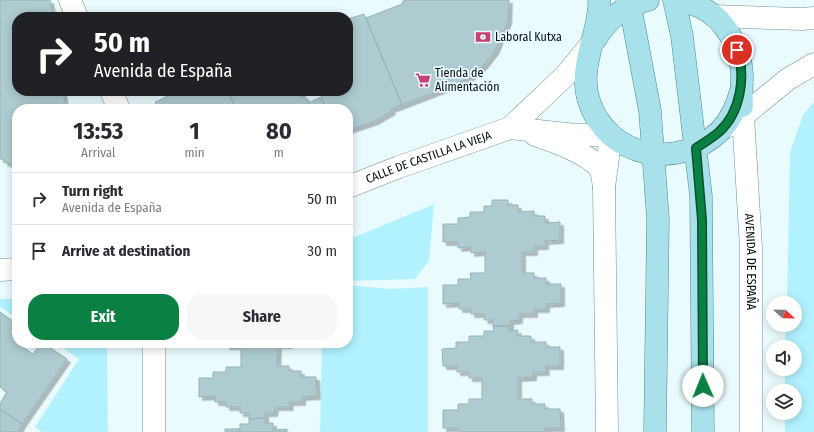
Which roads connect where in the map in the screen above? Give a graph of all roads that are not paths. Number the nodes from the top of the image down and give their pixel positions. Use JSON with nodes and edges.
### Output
{"nodes":[{"id":1,"x":70,"y":0,"type":"edge"},
{"id":2,"x":599,"y":0,"type":"edge"},
{"id":3,"x":674,"y":0,"type":"edge"},
{"id":4,"x":679,"y":0,"type":"edge"},
{"id":5,"x":635,"y":2,"type":"edge"},
{"id":6,"x":704,"y":8,"type":"edge"},
{"id":7,"x":75,"y":12,"type":"edge"},
{"id":8,"x":814,"y":18,"type":"edge"},
{"id":9,"x":592,"y":43,"type":"junction"},
{"id":10,"x":814,"y":64,"type":"edge"},
{"id":11,"x":741,"y":91,"type":"junction"},
{"id":12,"x":743,"y":116,"type":"junction"},
{"id":13,"x":510,"y":128,"type":"junction"},
{"id":14,"x":720,"y":131,"type":"junction"},
{"id":15,"x":611,"y":135,"type":"junction"},
{"id":16,"x":696,"y":148,"type":"junction"},
{"id":17,"x":653,"y":154,"type":"junction"},
{"id":18,"x":353,"y":185,"type":"edge"},
{"id":19,"x":604,"y":188,"type":"junction"},
{"id":20,"x":12,"y":269,"type":"edge"},
{"id":21,"x":0,"y":270,"type":"edge"},
{"id":22,"x":154,"y":348,"type":"edge"},
{"id":23,"x":154,"y":432,"type":"edge"},
{"id":24,"x":607,"y":432,"type":"edge"},
{"id":25,"x":655,"y":432,"type":"edge"},
{"id":26,"x":703,"y":432,"type":"edge"},
{"id":27,"x":751,"y":432,"type":"edge"}],
"edges":[{"from":1,"to":7,"type":"street"},
{"from":2,"to":9,"type":"main road","name":"AVENIDA DE ESPAÑA"},
{"from":3,"to":16,"type":"main road"},
{"from":4,"to":6,"type":"main road"},
{"from":5,"to":9,"type":"main road","name":"AVENIDA DE ESPAÑA"},
{"from":5,"to":17,"type":"main road","name":"AVENIDA DE ESPAÑA"},
{"from":6,"to":8,"type":"street"},
{"from":6,"to":11,"type":"main road","name":"AVENIDA DE ESPAÑA"},
{"from":9,"to":13,"type":"street","name":"CALLE DE CASTILLA LA VIEJA"},
{"from":9,"to":15,"type":"main road","name":"AVENIDA DE ESPAÑA"},
{"from":10,"to":12,"type":"street"},
{"from":11,"to":12,"type":"main road","name":"AVENIDA DE ESPAÑA"},
{"from":11,"to":14,"type":"main road","name":"AVENIDA DE ESPAÑA"},
{"from":12,"to":14,"type":"street"},
{"from":12,"to":27,"type":"street","name":"AVENIDA DE ESPAÑA"},
{"from":13,"to":15,"type":"street","name":"CALLE DE CASTILLA LA VIEJA"},
{"from":13,"to":18,"type":"street","name":"CALLE DE CASTILLA LA VIEJA"},
{"from":13,"to":19,"type":"street"},
{"from":14,"to":16,"type":"main road","name":"AVENIDA DE ESPAÑA"},
{"from":15,"to":17,"type":"main road","name":"AVENIDA DE ESPAÑA"},
{"from":15,"to":19,"type":"street"},
{"from":16,"to":17,"type":"main road","name":"AVENIDA DE ESPAÑA"},
{"from":16,"to":26,"type":"main road"},
{"from":17,"to":25,"type":"main road","name":"AVENIDA DE ESPAÑA"},
{"from":19,"to":24,"type":"street"},
{"from":20,"to":21,"type":"street"},
{"from":22,"to":23,"type":"street"}]}
